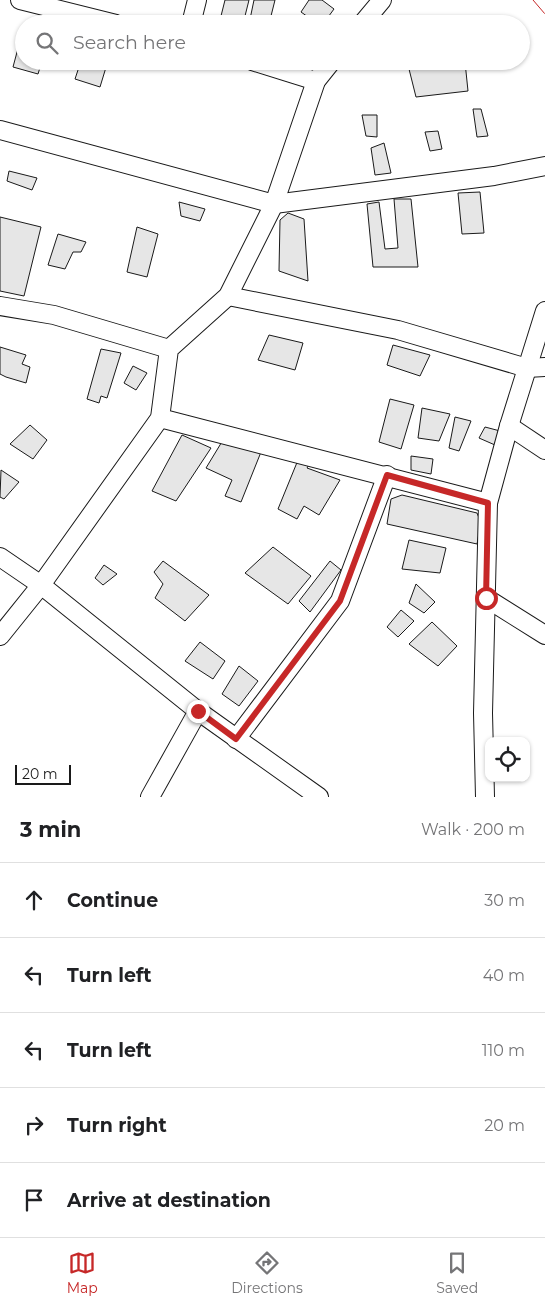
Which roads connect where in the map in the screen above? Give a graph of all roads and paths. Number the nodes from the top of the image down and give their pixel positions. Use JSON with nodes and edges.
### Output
{"nodes":[{"id":1,"x":20,"y":0,"type":"edge"},
{"id":2,"x":196,"y":0,"type":"edge"},
{"id":3,"x":382,"y":0,"type":"edge"},
{"id":4,"x":79,"y":7,"type":"edge"},
{"id":5,"x":96,"y":15,"type":"edge"},
{"id":6,"x":193,"y":15,"type":"edge"},
{"id":7,"x":370,"y":15,"type":"edge"},
{"id":8,"x":281,"y":70,"type":"edge"},
{"id":9,"x":325,"y":70,"type":"edge"},
{"id":10,"x":316,"y":81,"type":"junction"},
{"id":11,"x":0,"y":130,"type":"edge"},
{"id":12,"x":545,"y":166,"type":"edge"},
{"id":13,"x":274,"y":204,"type":"junction"},
{"id":14,"x":228,"y":296,"type":"junction"},
{"id":15,"x":0,"y":306,"type":"edge"},
{"id":16,"x":545,"y":312,"type":"edge"},
{"id":17,"x":170,"y":349,"type":"junction"},
{"id":18,"x":545,"y":367,"type":"edge"},
{"id":19,"x":527,"y":368,"type":"junction"},
{"id":20,"x":160,"y":418,"type":"junction"},
{"id":21,"x":509,"y":426,"type":"junction"},
{"id":22,"x":545,"y":450,"type":"edge"},
{"id":23,"x":387,"y":475,"type":"junction"},
{"id":24,"x":488,"y":503,"type":"junction"},
{"id":25,"x":0,"y":557,"type":"edge"},
{"id":26,"x":41,"y":585,"type":"junction"},
{"id":27,"x":486,"y":598,"type":"junction"},
{"id":28,"x":545,"y":635,"type":"edge"},
{"id":29,"x":0,"y":636,"type":"edge"},
{"id":30,"x":198,"y":711,"type":"junction"},
{"id":31,"x":236,"y":739,"type":"junction"},
{"id":32,"x":150,"y":797,"type":"edge"},
{"id":33,"x":319,"y":797,"type":"edge"},
{"id":34,"x":485,"y":797,"type":"edge"}],
"edges":[{"from":1,"to":4,"type":"street"},
{"from":2,"to":6,"type":"street"},
{"from":3,"to":7,"type":"street"},
{"from":4,"to":5,"type":"street"},
{"from":8,"to":10,"type":"street"},
{"from":9,"to":10,"type":"street"},
{"from":10,"to":13,"type":"street"},
{"from":11,"to":13,"type":"street"},
{"from":12,"to":13,"type":"street"},
{"from":13,"to":14,"type":"street"},
{"from":14,"to":17,"type":"street"},
{"from":14,"to":19,"type":"street"},
{"from":15,"to":17,"type":"street"},
{"from":16,"to":19,"type":"street"},
{"from":17,"to":20,"type":"street"},
{"from":18,"to":19,"type":"street"},
{"from":19,"to":21,"type":"street"},
{"from":20,"to":23,"type":"street"},
{"from":20,"to":26,"type":"street"},
{"from":21,"to":22,"type":"street"},
{"from":21,"to":24,"type":"street"},
{"from":23,"to":24,"type":"street"},
{"from":23,"to":31,"type":"street"},
{"from":24,"to":27,"type":"street"},
{"from":25,"to":26,"type":"street"},
{"from":26,"to":29,"type":"street"},
{"from":26,"to":30,"type":"street"},
{"from":27,"to":28,"type":"street"},
{"from":27,"to":34,"type":"street"},
{"from":30,"to":31,"type":"street"},
{"from":30,"to":32,"type":"street"},
{"from":31,"to":33,"type":"street"}]}
